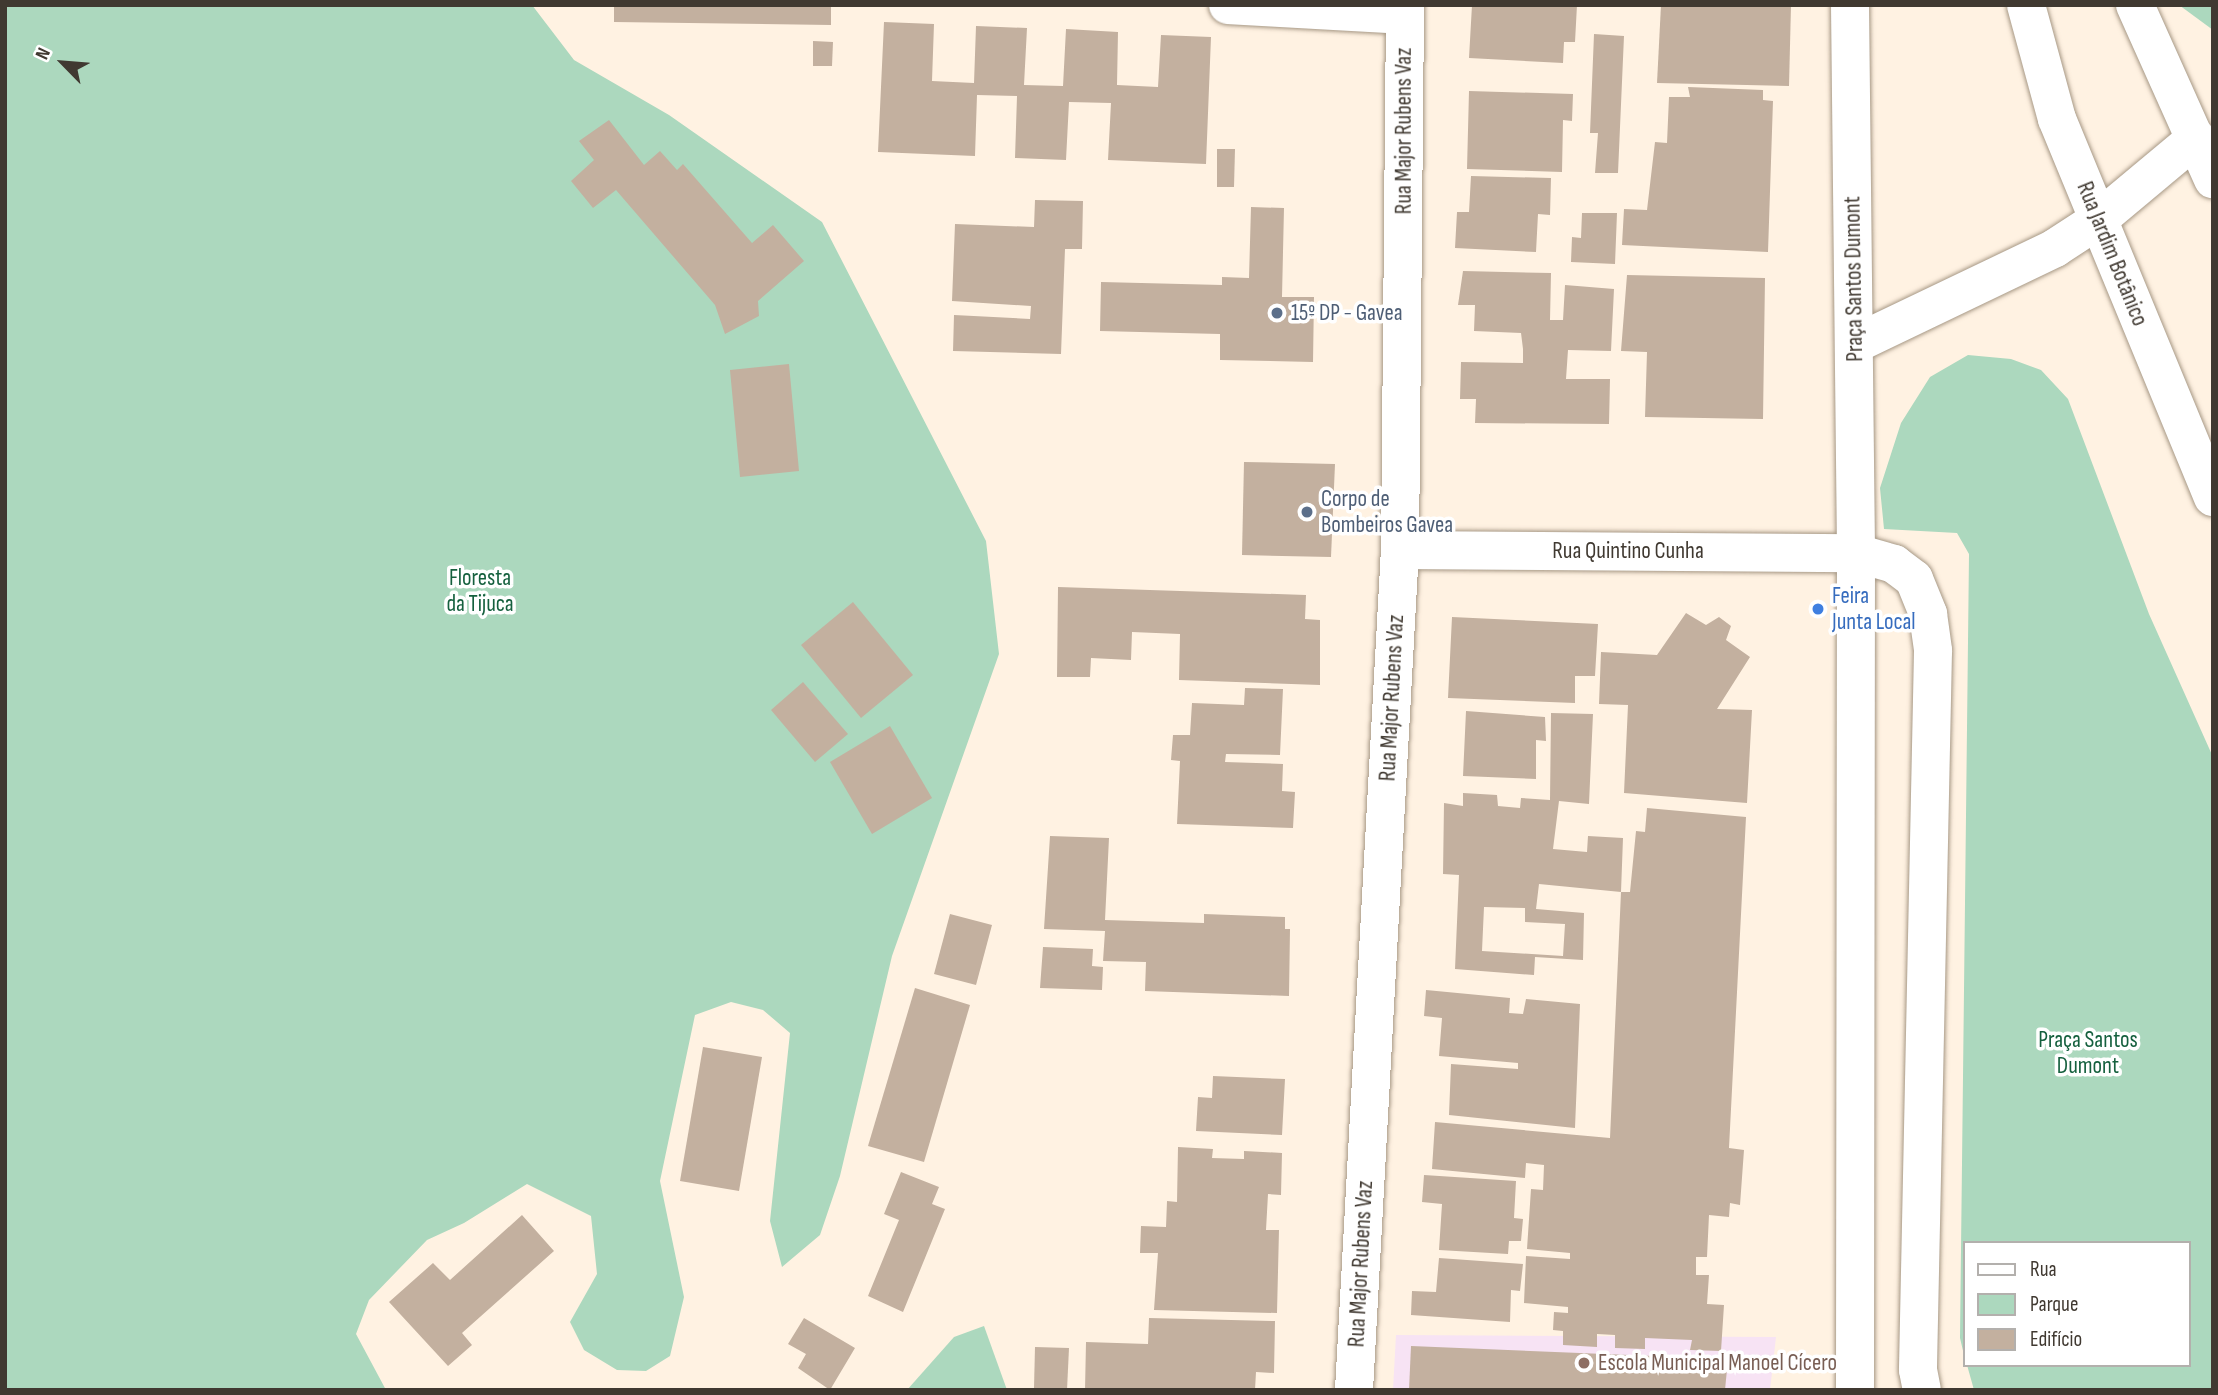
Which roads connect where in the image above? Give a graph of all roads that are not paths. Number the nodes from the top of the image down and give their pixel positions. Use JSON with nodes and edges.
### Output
{"nodes":[{"id":1,"x":1228,"y":5,"type":"edge"},
{"id":2,"x":1850,"y":5,"type":"edge"},
{"id":3,"x":2025,"y":5,"type":"edge"},
{"id":4,"x":2134,"y":5,"type":"edge"},
{"id":5,"x":1405,"y":10,"type":"edge"},
{"id":6,"x":2196,"y":138,"type":"junction"},
{"id":7,"x":2213,"y":179,"type":"edge"},
{"id":8,"x":2098,"y":220,"type":"junction"},
{"id":9,"x":1855,"y":344,"type":"junction"},
{"id":10,"x":2213,"y":497,"type":"edge"},
{"id":11,"x":1401,"y":550,"type":"junction"},
{"id":12,"x":1856,"y":553,"type":"junction"},
{"id":13,"x":1354,"y":1390,"type":"edge"},
{"id":14,"x":1855,"y":1390,"type":"edge"},
{"id":15,"x":1922,"y":1390,"type":"edge"}],
"edges":[{"from":1,"to":5,"type":"street"},
{"from":2,"to":9,"type":"street","name":"Praça Santos Dumont"},
{"from":3,"to":8,"type":"street","name":"Rua Jardim Botânico"},
{"from":4,"to":6,"type":"street"},
{"from":5,"to":11,"type":"street","name":"Rua Major Rubens Vaz"},
{"from":6,"to":7,"type":"street"},
{"from":6,"to":8,"type":"street"},
{"from":8,"to":9,"type":"street"},
{"from":8,"to":10,"type":"street","name":"Rua Jardim Botânico"},
{"from":9,"to":12,"type":"street","name":"Praça Santos Dumont"},
{"from":11,"to":12,"type":"street","name":"Rua Quintino Cunha"},
{"from":11,"to":13,"type":"street","name":"Rua Major Rubens Vaz"},
{"from":12,"to":14,"type":"street","name":"Praça Santos Dumont"},
{"from":12,"to":15,"type":"street"}]}
